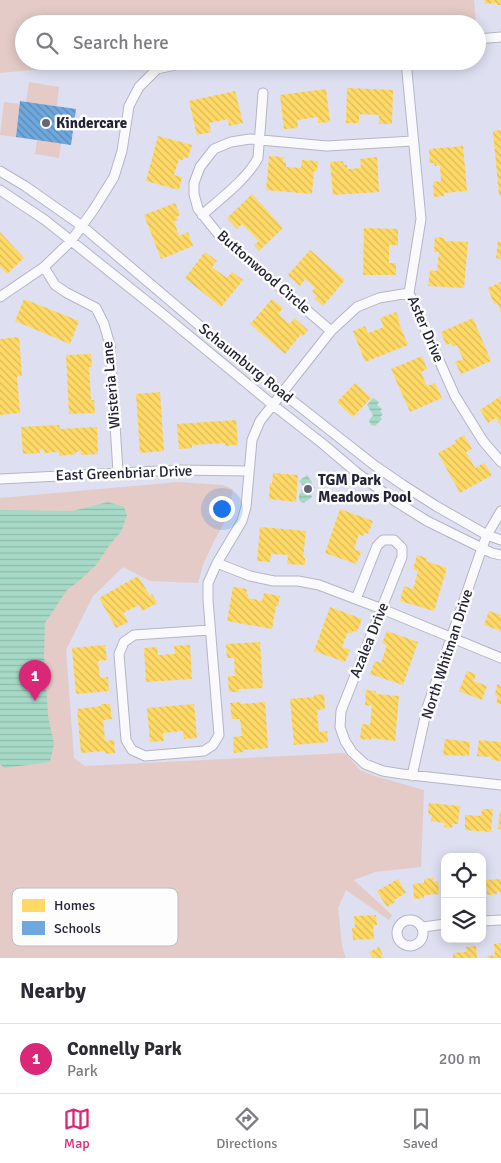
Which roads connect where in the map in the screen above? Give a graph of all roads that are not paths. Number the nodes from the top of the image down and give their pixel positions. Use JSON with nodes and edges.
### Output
{"nodes":[{"id":1,"x":501,"y":37,"type":"edge"},
{"id":2,"x":486,"y":38,"type":"edge"},
{"id":3,"x":156,"y":70,"type":"edge"},
{"id":4,"x":407,"y":70,"type":"edge"},
{"id":5,"x":263,"y":93,"type":"dead end"},
{"id":6,"x":260,"y":140,"type":"junction"},
{"id":7,"x":413,"y":141,"type":"junction"},
{"id":8,"x":0,"y":171,"type":"edge"},
{"id":9,"x":0,"y":190,"type":"edge"},
{"id":10,"x":202,"y":215,"type":"junction"},
{"id":11,"x":82,"y":226,"type":"junction"},
{"id":12,"x":71,"y":241,"type":"junction"},
{"id":13,"x":44,"y":267,"type":"junction"},
{"id":14,"x":409,"y":293,"type":"junction"},
{"id":15,"x":0,"y":297,"type":"edge"},
{"id":16,"x":331,"y":331,"type":"junction"},
{"id":17,"x":283,"y":392,"type":"junction"},
{"id":18,"x":274,"y":405,"type":"junction"},
{"id":19,"x":501,"y":462,"type":"edge"},
{"id":20,"x":249,"y":471,"type":"junction"},
{"id":21,"x":118,"y":472,"type":"junction"},
{"id":22,"x":0,"y":479,"type":"edge"},
{"id":23,"x":501,"y":511,"type":"edge"},
{"id":24,"x":487,"y":535,"type":"junction"},
{"id":25,"x":501,"y":540,"type":"edge"},
{"id":26,"x":482,"y":548,"type":"junction"},
{"id":27,"x":501,"y":555,"type":"edge"},
{"id":28,"x":217,"y":562,"type":"junction"},
{"id":29,"x":356,"y":599,"type":"junction"},
{"id":30,"x":382,"y":609,"type":"junction"},
{"id":31,"x":210,"y":630,"type":"junction"},
{"id":32,"x":452,"y":638,"type":"junction"},
{"id":33,"x":501,"y":658,"type":"edge"},
{"id":34,"x":412,"y":776,"type":"junction"},
{"id":35,"x":501,"y":785,"type":"edge"},
{"id":36,"x":501,"y":920,"type":"edge"},
{"id":37,"x":486,"y":921,"type":"edge"},
{"id":38,"x":441,"y":925,"type":"edge"},
{"id":39,"x":423,"y":927,"type":"dead end"}],
"edges":[{"from":1,"to":2,"type":"street"},
{"from":3,"to":11,"type":"street"},
{"from":4,"to":7,"type":"street","name":"Aster Drive"},
{"from":5,"to":6,"type":"street"},
{"from":6,"to":7,"type":"street","name":"Buttonwood Circle"},
{"from":6,"to":10,"type":"street"},
{"from":6,"to":10,"type":"street","name":"Buttonwood Circle"},
{"from":7,"to":14,"type":"street","name":"Aster Drive"},
{"from":8,"to":11,"type":"street","name":"Schaumburg Road"},
{"from":9,"to":12,"type":"street","name":"Schaumburg Road"},
{"from":10,"to":16,"type":"street","name":"Buttonwood Circle"},
{"from":11,"to":12,"type":"street"},
{"from":11,"to":17,"type":"street","name":"Schaumburg Road"},
{"from":12,"to":13,"type":"street"},
{"from":12,"to":18,"type":"street","name":"Schaumburg Road"},
{"from":13,"to":15,"type":"street"},
{"from":13,"to":21,"type":"street","name":"Wisteria Lane"},
{"from":14,"to":16,"type":"street"},
{"from":14,"to":19,"type":"street","name":"Aster Drive"},
{"from":16,"to":17,"type":"street"},
{"from":17,"to":18,"type":"street"},
{"from":17,"to":24,"type":"street","name":"Schaumburg Road"},
{"from":18,"to":20,"type":"street"},
{"from":18,"to":26,"type":"street","name":"Schaumburg Road"},
{"from":20,"to":21,"type":"street","name":"East Greenbriar Drive"},
{"from":20,"to":28,"type":"street"},
{"from":21,"to":22,"type":"street","name":"East Greenbriar Drive"},
{"from":23,"to":24,"type":"street","name":"North Whitman Drive"},
{"from":24,"to":25,"type":"street","name":"Schaumburg Road"},
{"from":24,"to":26,"type":"street","name":"North Whitman Drive"},
{"from":26,"to":27,"type":"street","name":"Schaumburg Road"},
{"from":26,"to":32,"type":"street","name":"North Whitman Drive"},
{"from":28,"to":29,"type":"street"},
{"from":28,"to":31,"type":"street"},
{"from":29,"to":30,"type":"street"},
{"from":29,"to":30,"type":"street","name":"Azalea Drive"},
{"from":30,"to":32,"type":"street"},
{"from":30,"to":34,"type":"street","name":"Azalea Drive"},
{"from":31,"to":31,"type":"street"},
{"from":32,"to":33,"type":"street"},
{"from":32,"to":34,"type":"street","name":"North Whitman Drive"},
{"from":34,"to":35,"type":"street","name":"Azalea Drive"},
{"from":36,"to":37,"type":"street"},
{"from":38,"to":39,"type":"street"}]}
